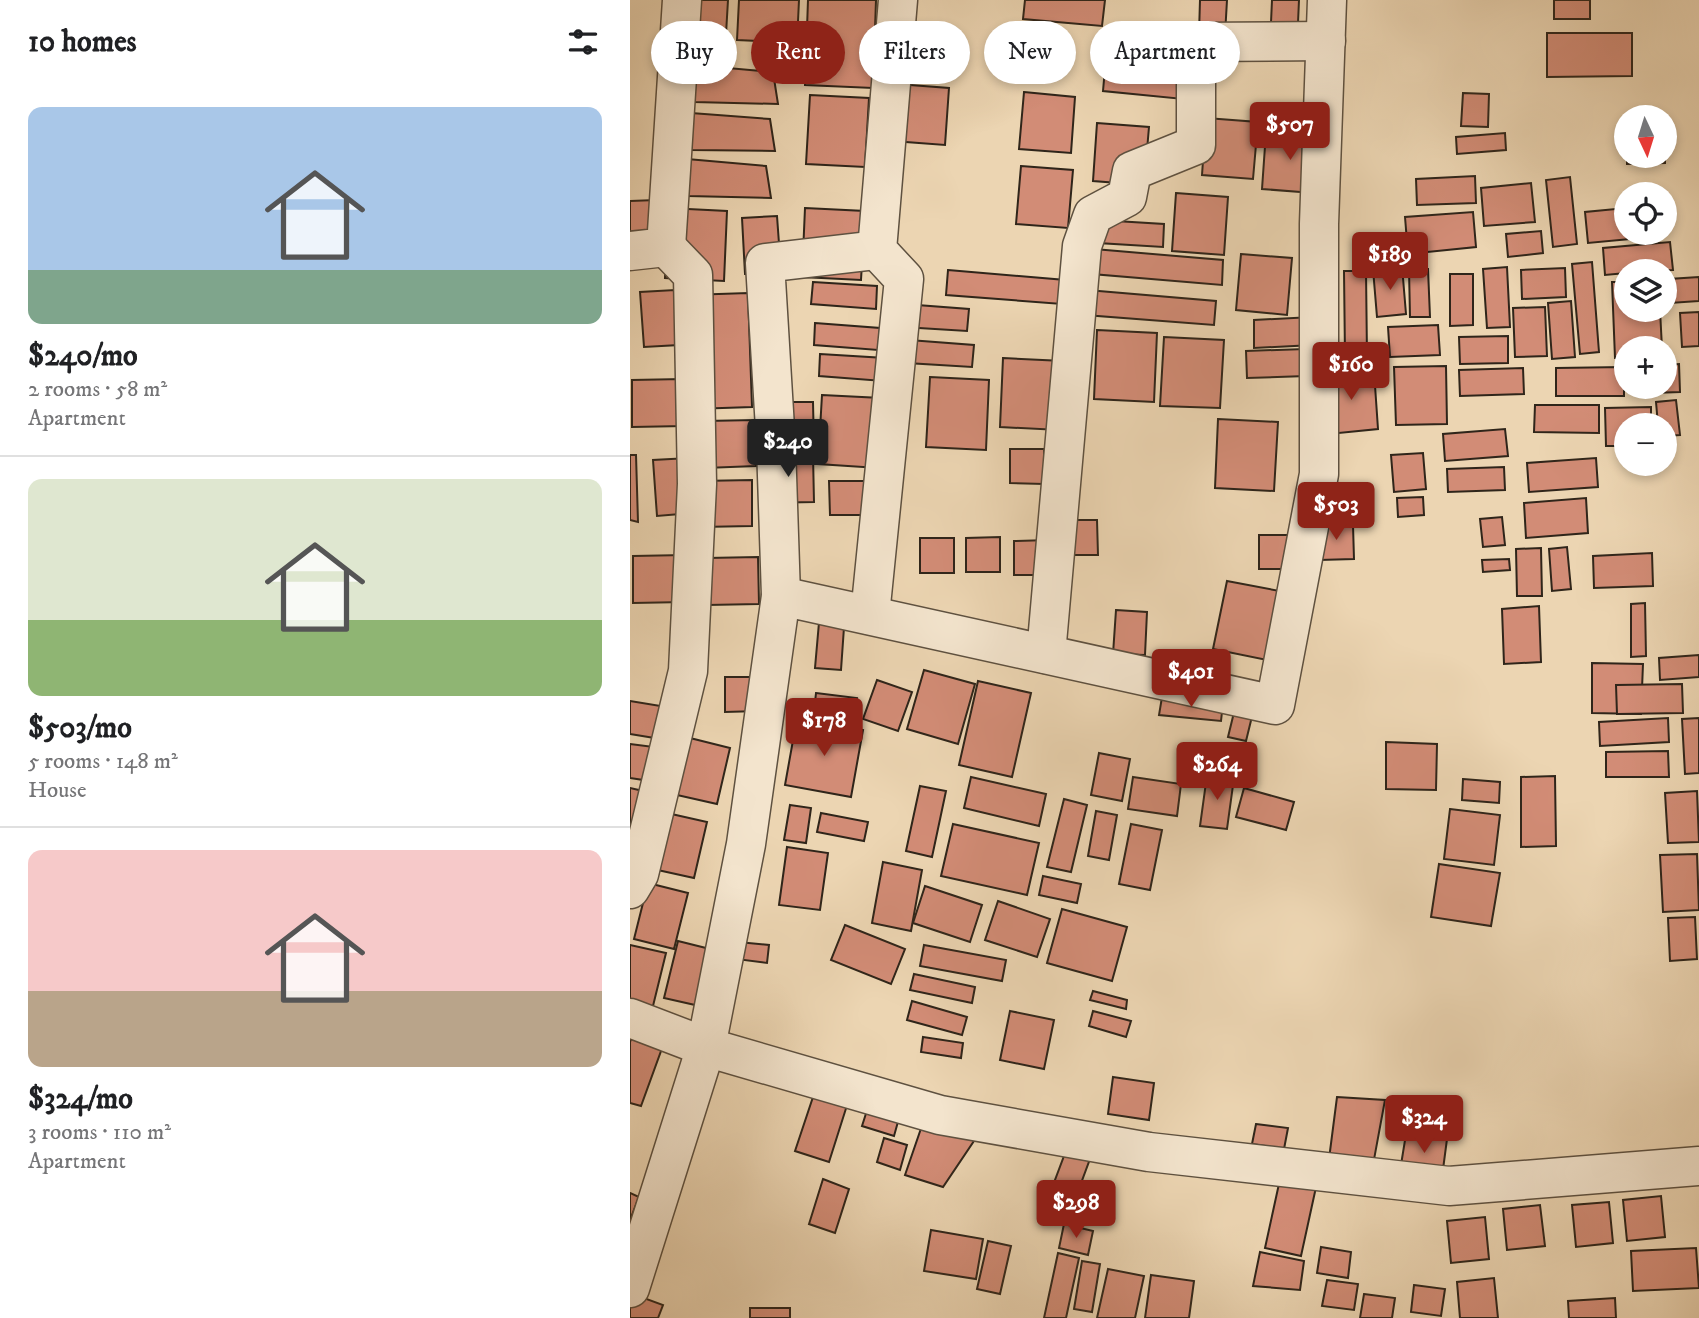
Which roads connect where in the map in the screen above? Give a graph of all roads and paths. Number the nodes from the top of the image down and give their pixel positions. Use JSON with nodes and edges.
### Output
{"nodes":[{"id":1,"x":682,"y":0,"type":"edge"},
{"id":2,"x":898,"y":0,"type":"edge"},
{"id":3,"x":1327,"y":0,"type":"edge"},
{"id":4,"x":1326,"y":41,"type":"junction"},
{"id":5,"x":648,"y":249,"type":"edge"},
{"id":6,"x":877,"y":250,"type":"junction"},
{"id":7,"x":781,"y":596,"type":"junction"},
{"id":8,"x":870,"y":615,"type":"junction"},
{"id":9,"x":1046,"y":654,"type":"junction"},
{"id":10,"x":630,"y":889,"type":"edge"},
{"id":11,"x":630,"y":1018,"type":"edge"},
{"id":12,"x":706,"y":1046,"type":"junction"},
{"id":13,"x":1699,"y":1166,"type":"edge"},
{"id":14,"x":630,"y":1288,"type":"edge"}],
"edges":[{"from":1,"to":5,"type":"street"},
{"from":2,"to":6,"type":"street"},
{"from":3,"to":4,"type":"street"},
{"from":4,"to":9,"type":"street"},
{"from":4,"to":9,"type":"street"},
{"from":5,"to":10,"type":"street"},
{"from":6,"to":7,"type":"street"},
{"from":6,"to":8,"type":"street"},
{"from":7,"to":8,"type":"street"},
{"from":7,"to":12,"type":"street"},
{"from":8,"to":9,"type":"street"},
{"from":11,"to":12,"type":"street"},
{"from":12,"to":13,"type":"street"},
{"from":12,"to":14,"type":"street"}]}
